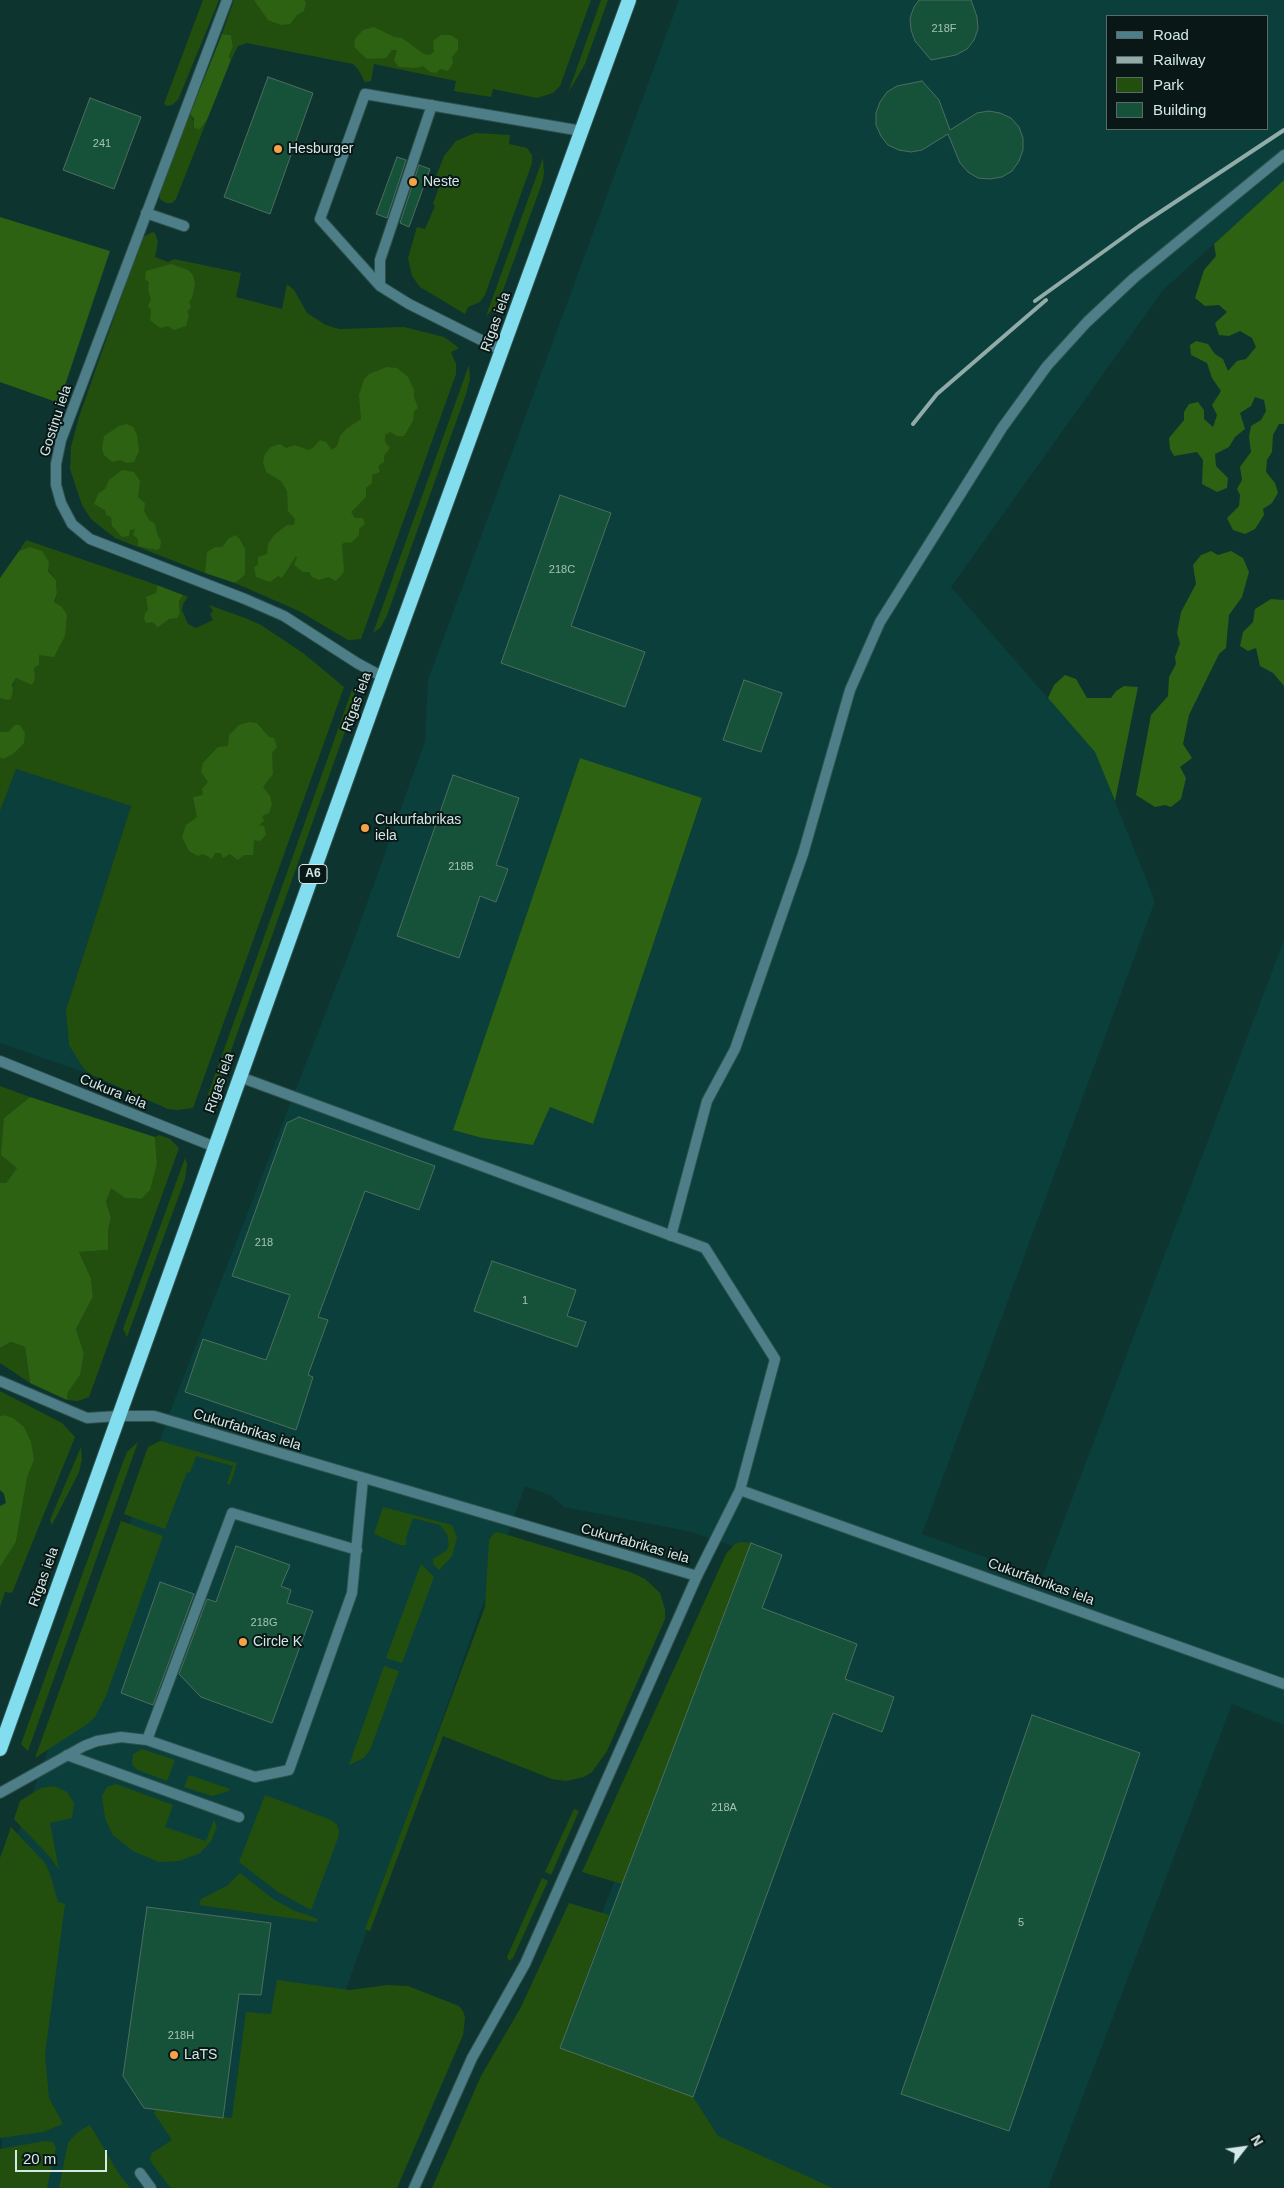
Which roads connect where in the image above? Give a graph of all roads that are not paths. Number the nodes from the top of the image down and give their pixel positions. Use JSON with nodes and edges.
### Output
{"nodes":[{"id":1,"x":227,"y":0,"type":"edge"},
{"id":2,"x":629,"y":0,"type":"edge"},
{"id":3,"x":432,"y":104,"type":"junction"},
{"id":4,"x":582,"y":130,"type":"junction"},
{"id":5,"x":1284,"y":155,"type":"edge"},
{"id":6,"x":146,"y":213,"type":"junction"},
{"id":7,"x":184,"y":226,"type":"dead end"},
{"id":8,"x":380,"y":286,"type":"junction"},
{"id":9,"x":503,"y":351,"type":"junction"},
{"id":10,"x":383,"y":677,"type":"junction"},
{"id":11,"x":0,"y":1061,"type":"edge"},
{"id":12,"x":240,"y":1077,"type":"junction"},
{"id":13,"x":215,"y":1147,"type":"junction"},
{"id":14,"x":671,"y":1236,"type":"junction"},
{"id":15,"x":0,"y":1381,"type":"edge"},
{"id":16,"x":119,"y":1416,"type":"junction"},
{"id":17,"x":363,"y":1479,"type":"junction"},
{"id":18,"x":740,"y":1490,"type":"junction"},
{"id":19,"x":357,"y":1550,"type":"junction"},
{"id":20,"x":697,"y":1576,"type":"junction"},
{"id":21,"x":1284,"y":1684,"type":"edge"},
{"id":22,"x":147,"y":1740,"type":"junction"},
{"id":23,"x":0,"y":1749,"type":"edge"},
{"id":24,"x":67,"y":1755,"type":"junction"},
{"id":25,"x":0,"y":1793,"type":"edge"},
{"id":26,"x":239,"y":1817,"type":"dead end"},
{"id":27,"x":140,"y":2173,"type":"dead end"},
{"id":28,"x":151,"y":2188,"type":"edge"},
{"id":29,"x":414,"y":2188,"type":"edge"}],
"edges":[{"from":1,"to":6,"type":"street","name":"Gostiņu iela"},
{"from":2,"to":4,"type":"highway","name":"Rīgas iela","number":"A6"},
{"from":3,"to":4,"type":"street"},
{"from":3,"to":8,"type":"street"},
{"from":3,"to":8,"type":"street"},
{"from":4,"to":9,"type":"highway","name":"Rīgas iela","number":"A6"},
{"from":5,"to":14,"type":"street"},
{"from":6,"to":7,"type":"street"},
{"from":6,"to":10,"type":"street","name":"Gostiņu iela"},
{"from":8,"to":9,"type":"street"},
{"from":9,"to":10,"type":"highway","name":"Rīgas iela","number":"A6"},
{"from":10,"to":12,"type":"highway","name":"Rīgas iela","number":"A6"},
{"from":11,"to":13,"type":"street","name":"Cukura iela"},
{"from":12,"to":13,"type":"highway","name":"Rīgas iela","number":"A6"},
{"from":12,"to":14,"type":"street"},
{"from":13,"to":16,"type":"highway","name":"Rīgas iela","number":"A6"},
{"from":14,"to":18,"type":"street"},
{"from":15,"to":16,"type":"street"},
{"from":16,"to":17,"type":"street","name":"Cukurfabrikas iela"},
{"from":16,"to":23,"type":"highway","name":"Rīgas iela","number":"A6"},
{"from":17,"to":19,"type":"street"},
{"from":17,"to":20,"type":"street","name":"Cukurfabrikas iela"},
{"from":18,"to":20,"type":"street","name":"Cukurfabrikas iela"},
{"from":18,"to":21,"type":"street","name":"Cukurfabrikas iela"},
{"from":19,"to":22,"type":"street"},
{"from":19,"to":22,"type":"street"},
{"from":20,"to":29,"type":"street"},
{"from":22,"to":24,"type":"street"},
{"from":24,"to":25,"type":"street"},
{"from":24,"to":26,"type":"street"},
{"from":27,"to":28,"type":"street"}]}
